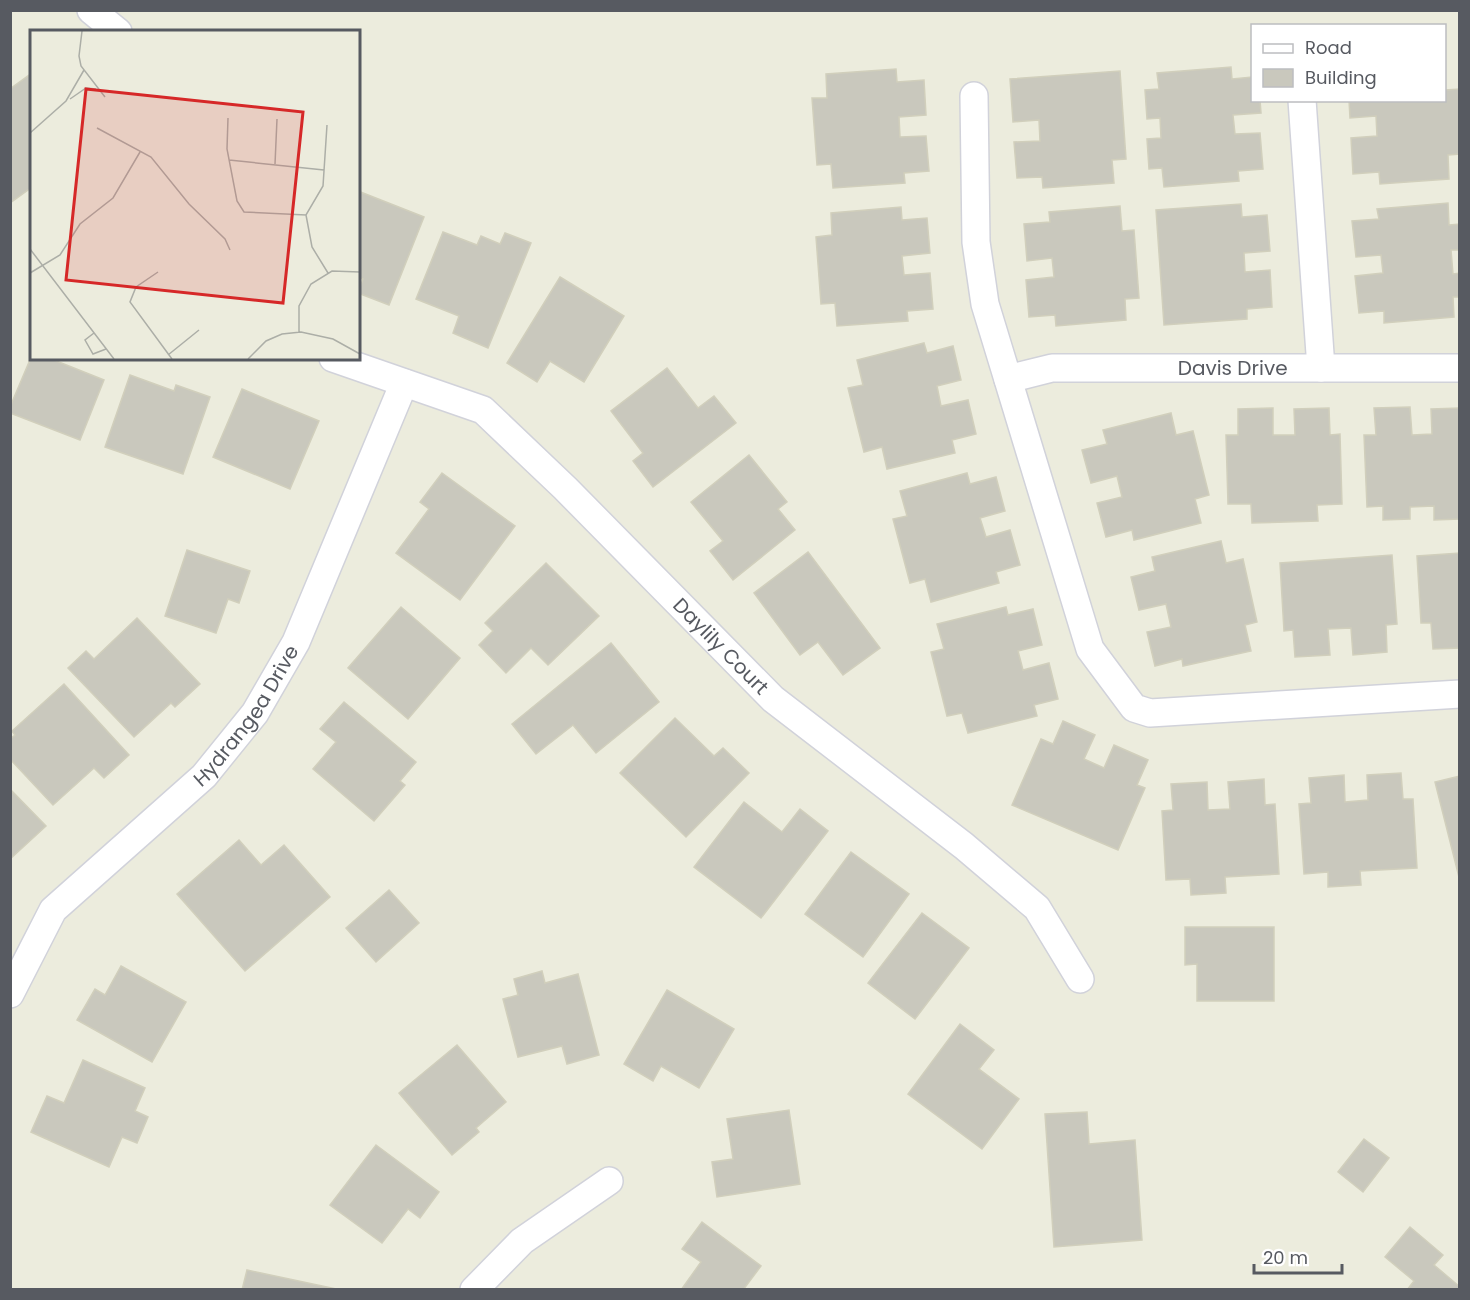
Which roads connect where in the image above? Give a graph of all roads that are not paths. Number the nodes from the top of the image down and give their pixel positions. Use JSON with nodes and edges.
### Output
{"nodes":[{"id":1,"x":91,"y":10,"type":"edge"},
{"id":2,"x":116,"y":30,"type":"edge"},
{"id":3,"x":974,"y":96,"type":"dead end"},
{"id":4,"x":1302,"y":102,"type":"edge"},
{"id":5,"x":339,"y":360,"type":"edge"},
{"id":6,"x":1321,"y":368,"type":"junction"},
{"id":7,"x":1460,"y":368,"type":"edge"},
{"id":8,"x":1008,"y":379,"type":"junction"},
{"id":9,"x":404,"y":383,"type":"junction"},
{"id":10,"x":1460,"y":694,"type":"edge"},
{"id":11,"x":1080,"y":979,"type":"dead end"},
{"id":12,"x":10,"y":994,"type":"edge"},
{"id":13,"x":609,"y":1181,"type":"dead end"},
{"id":14,"x":474,"y":1290,"type":"edge"}],
"edges":[{"from":1,"to":2,"type":"street"},
{"from":3,"to":8,"type":"street"},
{"from":4,"to":6,"type":"street"},
{"from":5,"to":9,"type":"street","name":"Daylily Court"},
{"from":6,"to":7,"type":"street","name":"Davis Drive"},
{"from":6,"to":8,"type":"street","name":"Davis Drive"},
{"from":8,"to":10,"type":"street"},
{"from":9,"to":11,"type":"street","name":"Daylily Court"},
{"from":9,"to":12,"type":"street","name":"Hydrangea Drive"},
{"from":13,"to":14,"type":"street"}]}
